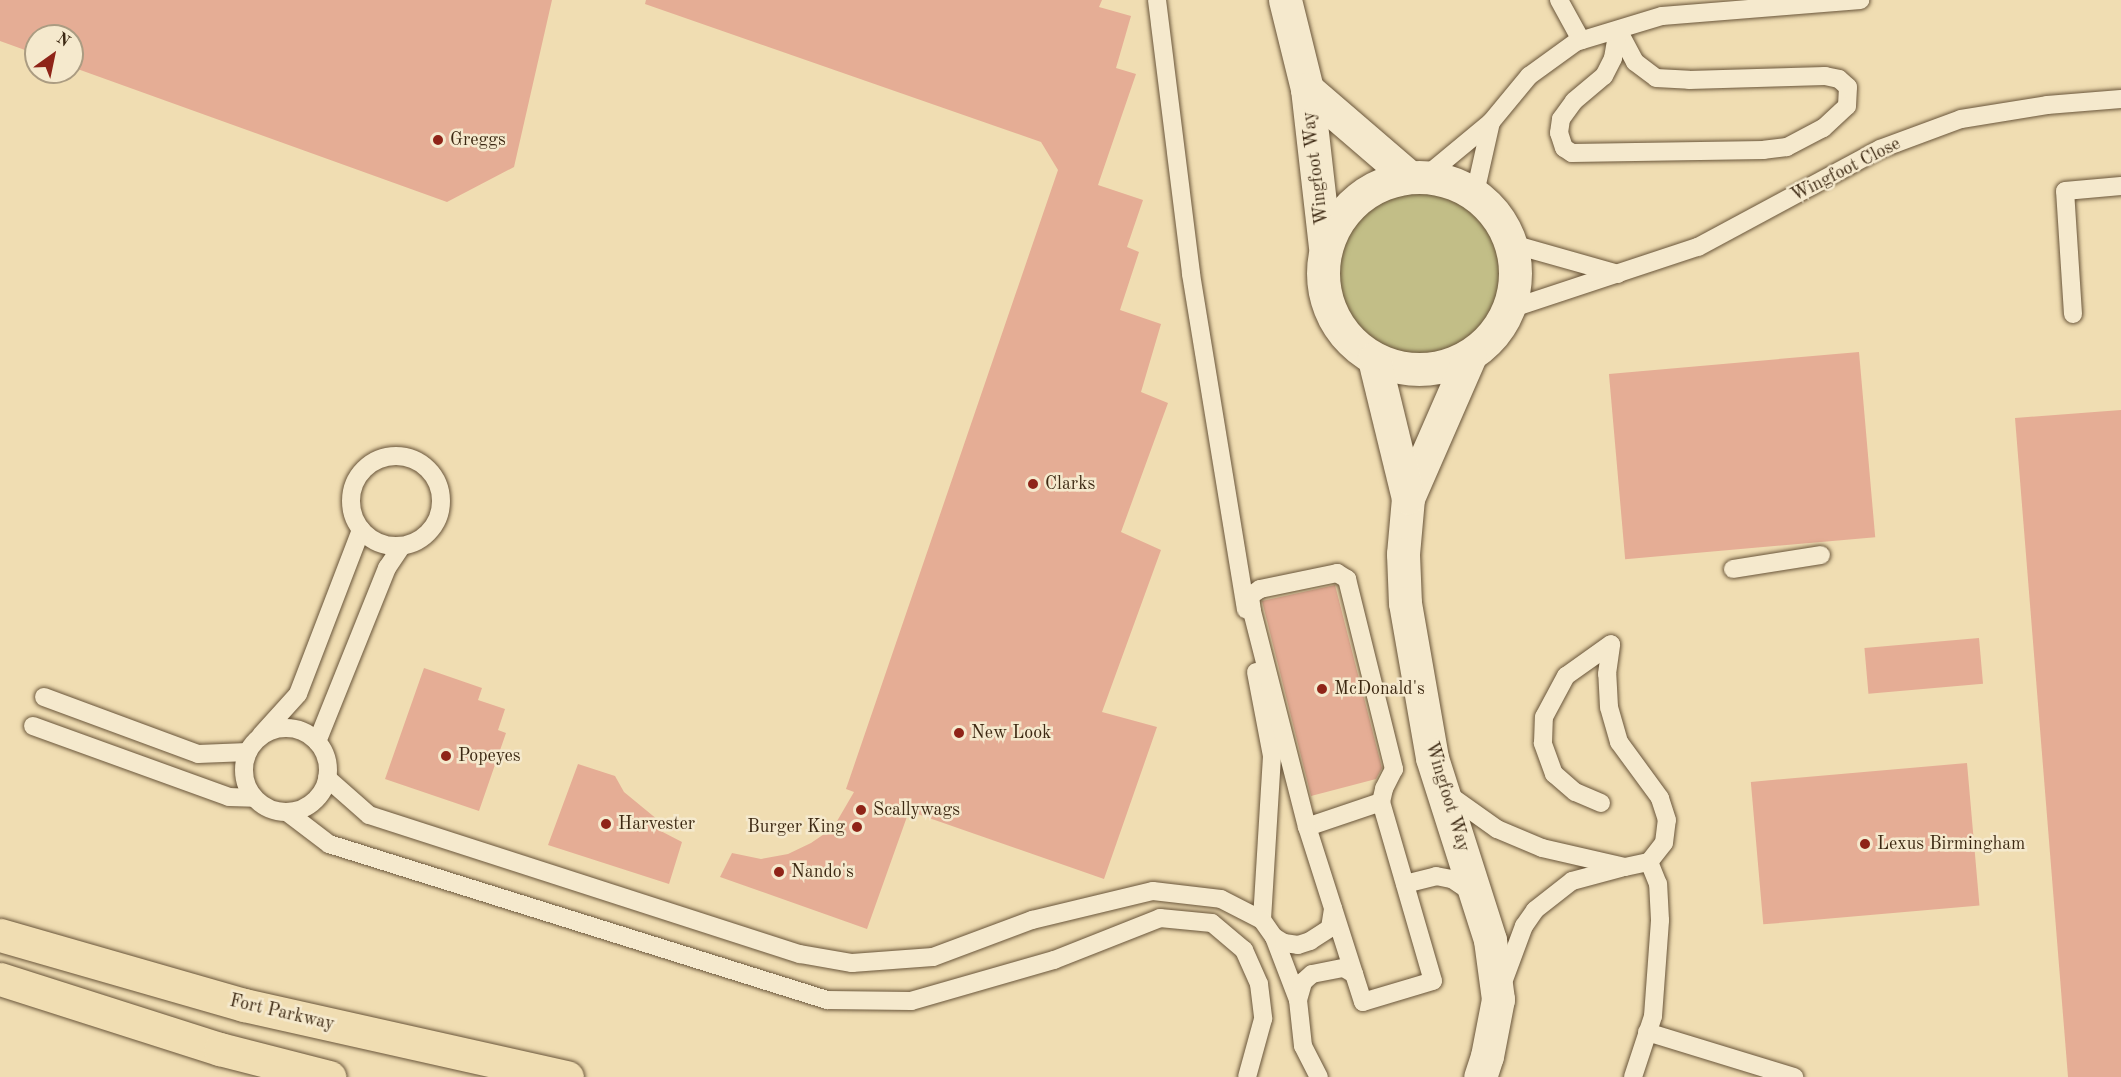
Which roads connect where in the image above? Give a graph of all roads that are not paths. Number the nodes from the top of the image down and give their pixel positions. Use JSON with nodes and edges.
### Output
{"nodes":[{"id":1,"x":1157,"y":0,"type":"edge"},
{"id":2,"x":1285,"y":0,"type":"edge"},
{"id":3,"x":1559,"y":0,"type":"edge"},
{"id":4,"x":1860,"y":0,"type":"edge"},
{"id":5,"x":1618,"y":30,"type":"junction"},
{"id":6,"x":1581,"y":40,"type":"junction"},
{"id":7,"x":1307,"y":89,"type":"junction"},
{"id":8,"x":2121,"y":99,"type":"edge"},
{"id":9,"x":1491,"y":122,"type":"junction"},
{"id":10,"x":1417,"y":176,"type":"junction"},
{"id":11,"x":2121,"y":186,"type":"edge"},
{"id":12,"x":1475,"y":193,"type":"junction"},
{"id":13,"x":1512,"y":244,"type":"junction"},
{"id":14,"x":1325,"y":247,"type":"junction"},
{"id":15,"x":1618,"y":274,"type":"junction"},
{"id":16,"x":1510,"y":309,"type":"junction"},
{"id":17,"x":2073,"y":314,"type":"dead end"},
{"id":18,"x":1470,"y":356,"type":"junction"},
{"id":19,"x":1374,"y":359,"type":"junction"},
{"id":20,"x":1408,"y":498,"type":"junction"},
{"id":21,"x":361,"y":530,"type":"junction"},
{"id":22,"x":401,"y":547,"type":"junction"},
{"id":23,"x":1821,"y":555,"type":"dead end"},
{"id":24,"x":1733,"y":569,"type":"dead end"},
{"id":25,"x":44,"y":697,"type":"dead end"},
{"id":26,"x":33,"y":726,"type":"dead end"},
{"id":27,"x":317,"y":742,"type":"junction"},
{"id":28,"x":252,"y":746,"type":"junction"},
{"id":29,"x":327,"y":778,"type":"junction"},
{"id":30,"x":1445,"y":792,"type":"junction"},
{"id":31,"x":254,"y":798,"type":"junction"},
{"id":32,"x":1381,"y":802,"type":"junction"},
{"id":33,"x":1600,"y":803,"type":"dead end"},
{"id":34,"x":287,"y":813,"type":"junction"},
{"id":35,"x":1307,"y":827,"type":"junction"},
{"id":36,"x":1649,"y":862,"type":"junction"},
{"id":37,"x":1625,"y":867,"type":"junction"},
{"id":38,"x":1405,"y":884,"type":"junction"},
{"id":39,"x":1477,"y":896,"type":"junction"},
{"id":40,"x":1334,"y":908,"type":"junction"},
{"id":41,"x":1262,"y":920,"type":"junction"},
{"id":42,"x":0,"y":935,"type":"edge"},
{"id":43,"x":1274,"y":937,"type":"junction"},
{"id":44,"x":1354,"y":974,"type":"junction"},
{"id":45,"x":0,"y":979,"type":"edge"},
{"id":46,"x":1498,"y":999,"type":"junction"},
{"id":47,"x":1298,"y":1000,"type":"junction"},
{"id":48,"x":1647,"y":1032,"type":"junction"},
{"id":49,"x":1478,"y":1070,"type":"edge"},
{"id":50,"x":329,"y":1077,"type":"edge"},
{"id":51,"x":567,"y":1077,"type":"edge"},
{"id":52,"x":1247,"y":1077,"type":"edge"},
{"id":53,"x":1318,"y":1077,"type":"edge"},
{"id":54,"x":1633,"y":1077,"type":"edge"},
{"id":55,"x":1794,"y":1077,"type":"edge"}],
"edges":[{"from":1,"to":41,"type":"lane"},
{"from":2,"to":7,"type":"street","name":"Wingfoot Way"},
{"from":3,"to":6,"type":"lane"},
{"from":4,"to":5,"type":"lane"},
{"from":5,"to":5,"type":"lane"},
{"from":5,"to":6,"type":"lane"},
{"from":6,"to":9,"type":"lane"},
{"from":7,"to":10,"type":"street","name":"Wingfoot Way"},
{"from":7,"to":14,"type":"street","name":"Wingfoot Way"},
{"from":8,"to":15,"type":"lane","name":"Wingfoot Close"},
{"from":9,"to":10,"type":"lane"},
{"from":9,"to":12,"type":"lane"},
{"from":10,"to":12,"type":"street"},
{"from":10,"to":14,"type":"street"},
{"from":11,"to":17,"type":"lane"},
{"from":12,"to":13,"type":"street"},
{"from":13,"to":15,"type":"lane"},
{"from":13,"to":16,"type":"street"},
{"from":14,"to":19,"type":"street"},
{"from":15,"to":16,"type":"lane","name":"Wingfoot Close"},
{"from":16,"to":18,"type":"street"},
{"from":18,"to":19,"type":"street"},
{"from":18,"to":20,"type":"street","name":"Wingfoot Way"},
{"from":19,"to":20,"type":"street","name":"Wingfoot Way"},
{"from":20,"to":30,"type":"street","name":"Wingfoot Way"},
{"from":21,"to":22,"type":"lane"},
{"from":21,"to":22,"type":"lane"},
{"from":21,"to":28,"type":"lane"},
{"from":22,"to":27,"type":"lane"},
{"from":23,"to":24,"type":"lane"},
{"from":25,"to":28,"type":"lane"},
{"from":26,"to":31,"type":"lane"},
{"from":27,"to":28,"type":"lane"},
{"from":27,"to":29,"type":"lane"},
{"from":28,"to":31,"type":"lane"},
{"from":29,"to":34,"type":"lane"},
{"from":29,"to":41,"type":"lane"},
{"from":30,"to":37,"type":"lane"},
{"from":30,"to":39,"type":"street","name":"Wingfoot Way"},
{"from":31,"to":34,"type":"lane"},
{"from":32,"to":35,"type":"lane"},
{"from":32,"to":35,"type":"lane"},
{"from":32,"to":38,"type":"lane"},
{"from":33,"to":36,"type":"lane"},
{"from":34,"to":52,"type":"lane"},
{"from":35,"to":40,"type":"lane"},
{"from":36,"to":37,"type":"lane"},
{"from":36,"to":48,"type":"lane"},
{"from":37,"to":46,"type":"lane"},
{"from":38,"to":39,"type":"lane"},
{"from":38,"to":44,"type":"lane"},
{"from":39,"to":46,"type":"street","name":"Wingfoot Way"},
{"from":40,"to":43,"type":"lane"},
{"from":40,"to":44,"type":"lane"},
{"from":41,"to":43,"type":"lane"},
{"from":42,"to":51,"type":"main road","name":"Fort Parkway"},
{"from":43,"to":47,"type":"lane"},
{"from":44,"to":47,"type":"lane"},
{"from":45,"to":50,"type":"main road"},
{"from":46,"to":49,"type":"street","name":"Wingfoot Way"},
{"from":47,"to":53,"type":"lane"},
{"from":48,"to":54,"type":"lane"},
{"from":48,"to":55,"type":"lane"}]}
